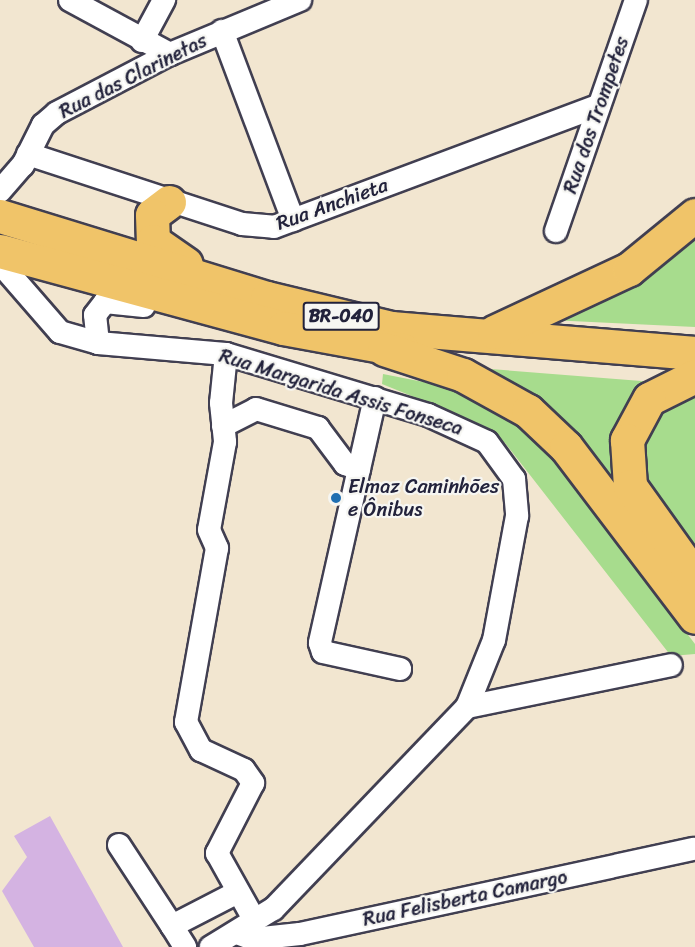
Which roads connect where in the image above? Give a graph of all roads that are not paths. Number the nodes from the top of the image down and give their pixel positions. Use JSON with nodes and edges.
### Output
{"nodes":[{"id":1,"x":70,"y":0,"type":"edge"},
{"id":2,"x":164,"y":0,"type":"edge"},
{"id":3,"x":300,"y":0,"type":"edge"},
{"id":4,"x":636,"y":0,"type":"edge"},
{"id":5,"x":222,"y":31,"type":"junction"},
{"id":6,"x":142,"y":41,"type":"junction"},
{"id":7,"x":170,"y":54,"type":"junction"},
{"id":8,"x":598,"y":106,"type":"junction"},
{"id":9,"x":28,"y":154,"type":"junction"},
{"id":10,"x":0,"y":191,"type":"edge"},
{"id":11,"x":169,"y":202,"type":"junction"},
{"id":12,"x":695,"y":215,"type":"edge"},
{"id":13,"x":0,"y":216,"type":"edge"},
{"id":14,"x":293,"y":220,"type":"junction"},
{"id":15,"x":556,"y":231,"type":"dead end"},
{"id":16,"x":0,"y":251,"type":"edge"},
{"id":17,"x":0,"y":262,"type":"edge"},
{"id":18,"x":57,"y":266,"type":"junction"},
{"id":19,"x":208,"y":278,"type":"junction"},
{"id":20,"x":119,"y":300,"type":"junction"},
{"id":21,"x":283,"y":328,"type":"junction"},
{"id":22,"x":480,"y":337,"type":"junction"},
{"id":23,"x":98,"y":343,"type":"junction"},
{"id":24,"x":384,"y":349,"type":"junction"},
{"id":25,"x":695,"y":353,"type":"edge"},
{"id":26,"x":226,"y":354,"type":"junction"},
{"id":27,"x":695,"y":368,"type":"edge"},
{"id":28,"x":695,"y":376,"type":"edge"},
{"id":29,"x":375,"y":398,"type":"junction"},
{"id":30,"x":223,"y":426,"type":"junction"},
{"id":31,"x":359,"y":469,"type":"junction"},
{"id":32,"x":695,"y":577,"type":"edge"},
{"id":33,"x":695,"y":617,"type":"edge"},
{"id":34,"x":671,"y":665,"type":"dead end"},
{"id":35,"x":400,"y":669,"type":"dead end"},
{"id":36,"x":467,"y":707,"type":"junction"},
{"id":37,"x":119,"y":846,"type":"dead end"},
{"id":38,"x":694,"y":849,"type":"edge"},
{"id":39,"x":236,"y":893,"type":"junction"},
{"id":40,"x":172,"y":926,"type":"junction"},
{"id":41,"x":246,"y":927,"type":"junction"},
{"id":42,"x":185,"y":947,"type":"edge"},
{"id":43,"x":211,"y":947,"type":"edge"}],
"edges":[{"from":1,"to":6,"type":"street"},
{"from":2,"to":6,"type":"street"},
{"from":3,"to":5,"type":"street","name":"Rua das Clarinetas"},
{"from":4,"to":8,"type":"street","name":"Rua dos Trompetes"},
{"from":5,"to":7,"type":"street","name":"Rua das Clarinetas"},
{"from":5,"to":14,"type":"street"},
{"from":6,"to":7,"type":"street"},
{"from":7,"to":9,"type":"street","name":"Rua das Clarinetas"},
{"from":8,"to":14,"type":"street","name":"Rua Anchieta"},
{"from":8,"to":15,"type":"street","name":"Rua dos Trompetes"},
{"from":9,"to":10,"type":"street","name":"Rua das Clarinetas"},
{"from":9,"to":11,"type":"street","name":"Rua Anchieta"},
{"from":11,"to":14,"type":"street","name":"Rua Anchieta"},
{"from":11,"to":19,"type":"highway"},
{"from":12,"to":22,"type":"highway"},
{"from":13,"to":19,"type":"highway","number":"BR-040"},
{"from":16,"to":18,"type":"highway","number":"BR-040"},
{"from":17,"to":23,"type":"street","name":"Rua Margarida Assis Fonseca"},
{"from":18,"to":20,"type":"street","name":"Rua Margarida Assis Fonseca"},
{"from":18,"to":21,"type":"highway","number":"BR-040"},
{"from":19,"to":22,"type":"highway","number":"BR-040"},
{"from":20,"to":21,"type":"street","name":"Rua Margarida Assis Fonseca"},
{"from":20,"to":23,"type":"street"},
{"from":21,"to":24,"type":"highway","number":"BR-040"},
{"from":22,"to":25,"type":"highway","number":"BR-040"},
{"from":23,"to":26,"type":"street","name":"Rua Margarida Assis Fonseca"},
{"from":24,"to":27,"type":"highway","number":"BR-040"},
{"from":24,"to":33,"type":"highway"},
{"from":26,"to":29,"type":"street","name":"Rua Margarida Assis Fonseca"},
{"from":26,"to":30,"type":"street"},
{"from":28,"to":32,"type":"highway"},
{"from":29,"to":31,"type":"street"},
{"from":29,"to":36,"type":"street","name":"Rua Margarida Assis Fonseca"},
{"from":30,"to":31,"type":"street"},
{"from":30,"to":39,"type":"street"},
{"from":31,"to":35,"type":"street"},
{"from":34,"to":36,"type":"street"},
{"from":36,"to":41,"type":"street","name":"Rua Margarida Assis Fonseca"},
{"from":37,"to":40,"type":"street"},
{"from":38,"to":41,"type":"street","name":"Rua Felisberta Camargo"},
{"from":39,"to":40,"type":"street"},
{"from":39,"to":41,"type":"street"},
{"from":40,"to":42,"type":"street"},
{"from":41,"to":43,"type":"street","name":"Rua Margarida Assis Fonseca"}]}
